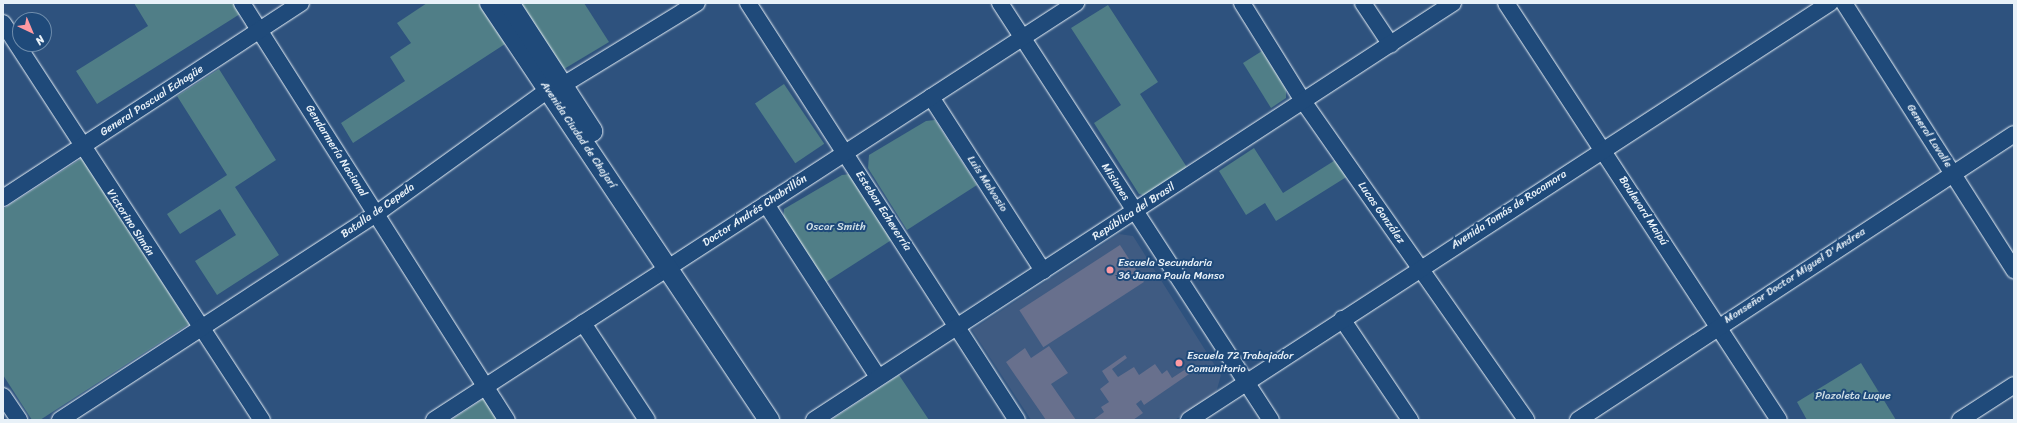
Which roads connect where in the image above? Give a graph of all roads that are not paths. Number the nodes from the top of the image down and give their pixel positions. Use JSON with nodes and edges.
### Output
{"nodes":[{"id":1,"x":242,"y":3,"type":"edge"},
{"id":2,"x":301,"y":3,"type":"edge"},
{"id":3,"x":490,"y":3,"type":"edge"},
{"id":4,"x":509,"y":3,"type":"edge"},
{"id":5,"x":697,"y":3,"type":"edge"},
{"id":6,"x":748,"y":3,"type":"edge"},
{"id":7,"x":1000,"y":3,"type":"edge"},
{"id":8,"x":1076,"y":3,"type":"edge"},
{"id":9,"x":1242,"y":3,"type":"edge"},
{"id":10,"x":1363,"y":3,"type":"edge"},
{"id":11,"x":1453,"y":3,"type":"edge"},
{"id":12,"x":1506,"y":3,"type":"edge"},
{"id":13,"x":1830,"y":3,"type":"edge"},
{"id":14,"x":1844,"y":3,"type":"edge"},
{"id":15,"x":3,"y":23,"type":"edge"},
{"id":16,"x":260,"y":31,"type":"junction"},
{"id":17,"x":1022,"y":37,"type":"junction"},
{"id":18,"x":1391,"y":44,"type":"junction"},
{"id":19,"x":556,"y":88,"type":"junction"},
{"id":20,"x":931,"y":97,"type":"junction"},
{"id":21,"x":1303,"y":101,"type":"junction"},
{"id":22,"x":2014,"y":134,"type":"edge"},
{"id":23,"x":81,"y":147,"type":"junction"},
{"id":24,"x":1602,"y":150,"type":"junction"},
{"id":25,"x":845,"y":152,"type":"junction"},
{"id":26,"x":1954,"y":174,"type":"junction"},
{"id":27,"x":3,"y":198,"type":"edge"},
{"id":28,"x":766,"y":204,"type":"junction"},
{"id":29,"x":1134,"y":212,"type":"junction"},
{"id":30,"x":376,"y":214,"type":"junction"},
{"id":31,"x":669,"y":266,"type":"junction"},
{"id":32,"x":1419,"y":268,"type":"junction"},
{"id":33,"x":2014,"y":270,"type":"edge"},
{"id":34,"x":1043,"y":271,"type":"junction"},
{"id":35,"x":1342,"y":319,"type":"junction"},
{"id":36,"x":583,"y":323,"type":"junction"},
{"id":37,"x":957,"y":326,"type":"junction"},
{"id":38,"x":1718,"y":326,"type":"junction"},
{"id":39,"x":200,"y":329,"type":"junction"},
{"id":40,"x":878,"y":377,"type":"junction"},
{"id":41,"x":1247,"y":383,"type":"junction"},
{"id":42,"x":2014,"y":385,"type":"edge"},
{"id":43,"x":486,"y":386,"type":"junction"},
{"id":44,"x":3,"y":396,"type":"edge"},
{"id":45,"x":19,"y":420,"type":"edge"},
{"id":46,"x":60,"y":420,"type":"edge"},
{"id":47,"x":262,"y":420,"type":"edge"},
{"id":48,"x":434,"y":420,"type":"edge"},
{"id":49,"x":507,"y":420,"type":"edge"},
{"id":50,"x":647,"y":420,"type":"edge"},
{"id":51,"x":769,"y":420,"type":"edge"},
{"id":52,"x":814,"y":420,"type":"edge"},
{"id":53,"x":1017,"y":420,"type":"edge"},
{"id":54,"x":1189,"y":420,"type":"edge"},
{"id":55,"x":1271,"y":420,"type":"edge"},
{"id":56,"x":1410,"y":420,"type":"edge"},
{"id":57,"x":1526,"y":420,"type":"edge"},
{"id":58,"x":1578,"y":420,"type":"edge"},
{"id":59,"x":1779,"y":420,"type":"edge"},
{"id":60,"x":1960,"y":420,"type":"edge"}],
"edges":[{"from":1,"to":16,"type":"street","name":"Gendarmería Nacional"},
{"from":2,"to":16,"type":"street","name":"General Pascual Echagüe"},
{"from":3,"to":19,"type":"main road","name":"Avenida Ciudad de Chajarí"},
{"from":4,"to":19,"type":"main road","name":"Avenida Ciudad de Chajarí"},
{"from":5,"to":19,"type":"street","name":"Batalla de Cepeda"},
{"from":6,"to":25,"type":"street","name":"Esteban Echeverría"},
{"from":7,"to":17,"type":"street","name":"Misiones"},
{"from":8,"to":17,"type":"street","name":"Doctor Andrés Chabrillón"},
{"from":9,"to":21,"type":"street","name":"Lucas González"},
{"from":10,"to":18,"type":"street"},
{"from":11,"to":18,"type":"street","name":"República del Brasil"},
{"from":12,"to":24,"type":"street","name":"Boulevard Maipú"},
{"from":13,"to":24,"type":"street","name":"Avenida Tomás de Rocamora"},
{"from":14,"to":26,"type":"street","name":"General Lavalle"},
{"from":15,"to":23,"type":"street","name":"Victorino Simón"},
{"from":16,"to":23,"type":"street","name":"General Pascual Echagüe"},
{"from":16,"to":30,"type":"street","name":"Gendarmería Nacional"},
{"from":17,"to":20,"type":"street","name":"Doctor Andrés Chabrillón"},
{"from":17,"to":29,"type":"street","name":"Misiones"},
{"from":18,"to":21,"type":"street","name":"República del Brasil"},
{"from":19,"to":30,"type":"street","name":"Batalla de Cepeda"},
{"from":19,"to":31,"type":"main road","name":"Avenida Ciudad de Chajarí"},
{"from":20,"to":25,"type":"street","name":"Doctor Andrés Chabrillón"},
{"from":20,"to":34,"type":"street","name":"Luis Malvasio"},
{"from":21,"to":29,"type":"street","name":"República del Brasil"},
{"from":21,"to":32,"type":"street","name":"Lucas González"},
{"from":22,"to":26,"type":"street","name":"Monseñor Doctor Miguel D'Andrea"},
{"from":23,"to":27,"type":"street","name":"General Pascual Echagüe"},
{"from":23,"to":39,"type":"street","name":"Victorino Simón"},
{"from":24,"to":32,"type":"street","name":"Avenida Tomás de Rocamora"},
{"from":24,"to":38,"type":"street","name":"Boulevard Maipú"},
{"from":25,"to":28,"type":"street","name":"Doctor Andrés Chabrillón"},
{"from":25,"to":37,"type":"street","name":"Esteban Echeverría"},
{"from":26,"to":33,"type":"street","name":"General Lavalle"},
{"from":26,"to":38,"type":"street","name":"Monseñor Doctor Miguel D'Andrea"},
{"from":28,"to":31,"type":"street","name":"Doctor Andrés Chabrillón"},
{"from":28,"to":40,"type":"street"},
{"from":29,"to":34,"type":"street","name":"República del Brasil"},
{"from":29,"to":41,"type":"street","name":"Misiones"},
{"from":30,"to":39,"type":"street","name":"Batalla de Cepeda"},
{"from":30,"to":43,"type":"street","name":"Gendarmería Nacional"},
{"from":31,"to":36,"type":"street","name":"Doctor Andrés Chabrillón"},
{"from":31,"to":51,"type":"main road","name":"Avenida Ciudad de Chajarí"},
{"from":32,"to":35,"type":"street","name":"Avenida Tomás de Rocamora"},
{"from":32,"to":57,"type":"street","name":"Lucas González"},
{"from":34,"to":37,"type":"street","name":"República del Brasil"},
{"from":35,"to":41,"type":"street","name":"Avenida Tomás de Rocamora"},
{"from":35,"to":56,"type":"street"},
{"from":36,"to":43,"type":"street","name":"Doctor Andrés Chabrillón"},
{"from":36,"to":50,"type":"street"},
{"from":37,"to":40,"type":"street","name":"República del Brasil"},
{"from":37,"to":53,"type":"street","name":"Esteban Echeverría"},
{"from":38,"to":58,"type":"street","name":"Monseñor Doctor Miguel D'Andrea"},
{"from":38,"to":59,"type":"street","name":"Boulevard Maipú"},
{"from":39,"to":46,"type":"street","name":"Batalla de Cepeda"},
{"from":39,"to":47,"type":"street","name":"Victorino Simón"},
{"from":40,"to":52,"type":"street","name":"República del Brasil"},
{"from":41,"to":54,"type":"street","name":"Avenida Tomás de Rocamora"},
{"from":41,"to":55,"type":"street","name":"Misiones"},
{"from":42,"to":60,"type":"street"},
{"from":43,"to":48,"type":"street","name":"Doctor Andrés Chabrillón"},
{"from":43,"to":49,"type":"street","name":"Gendarmería Nacional"},
{"from":44,"to":45,"type":"street"}]}
